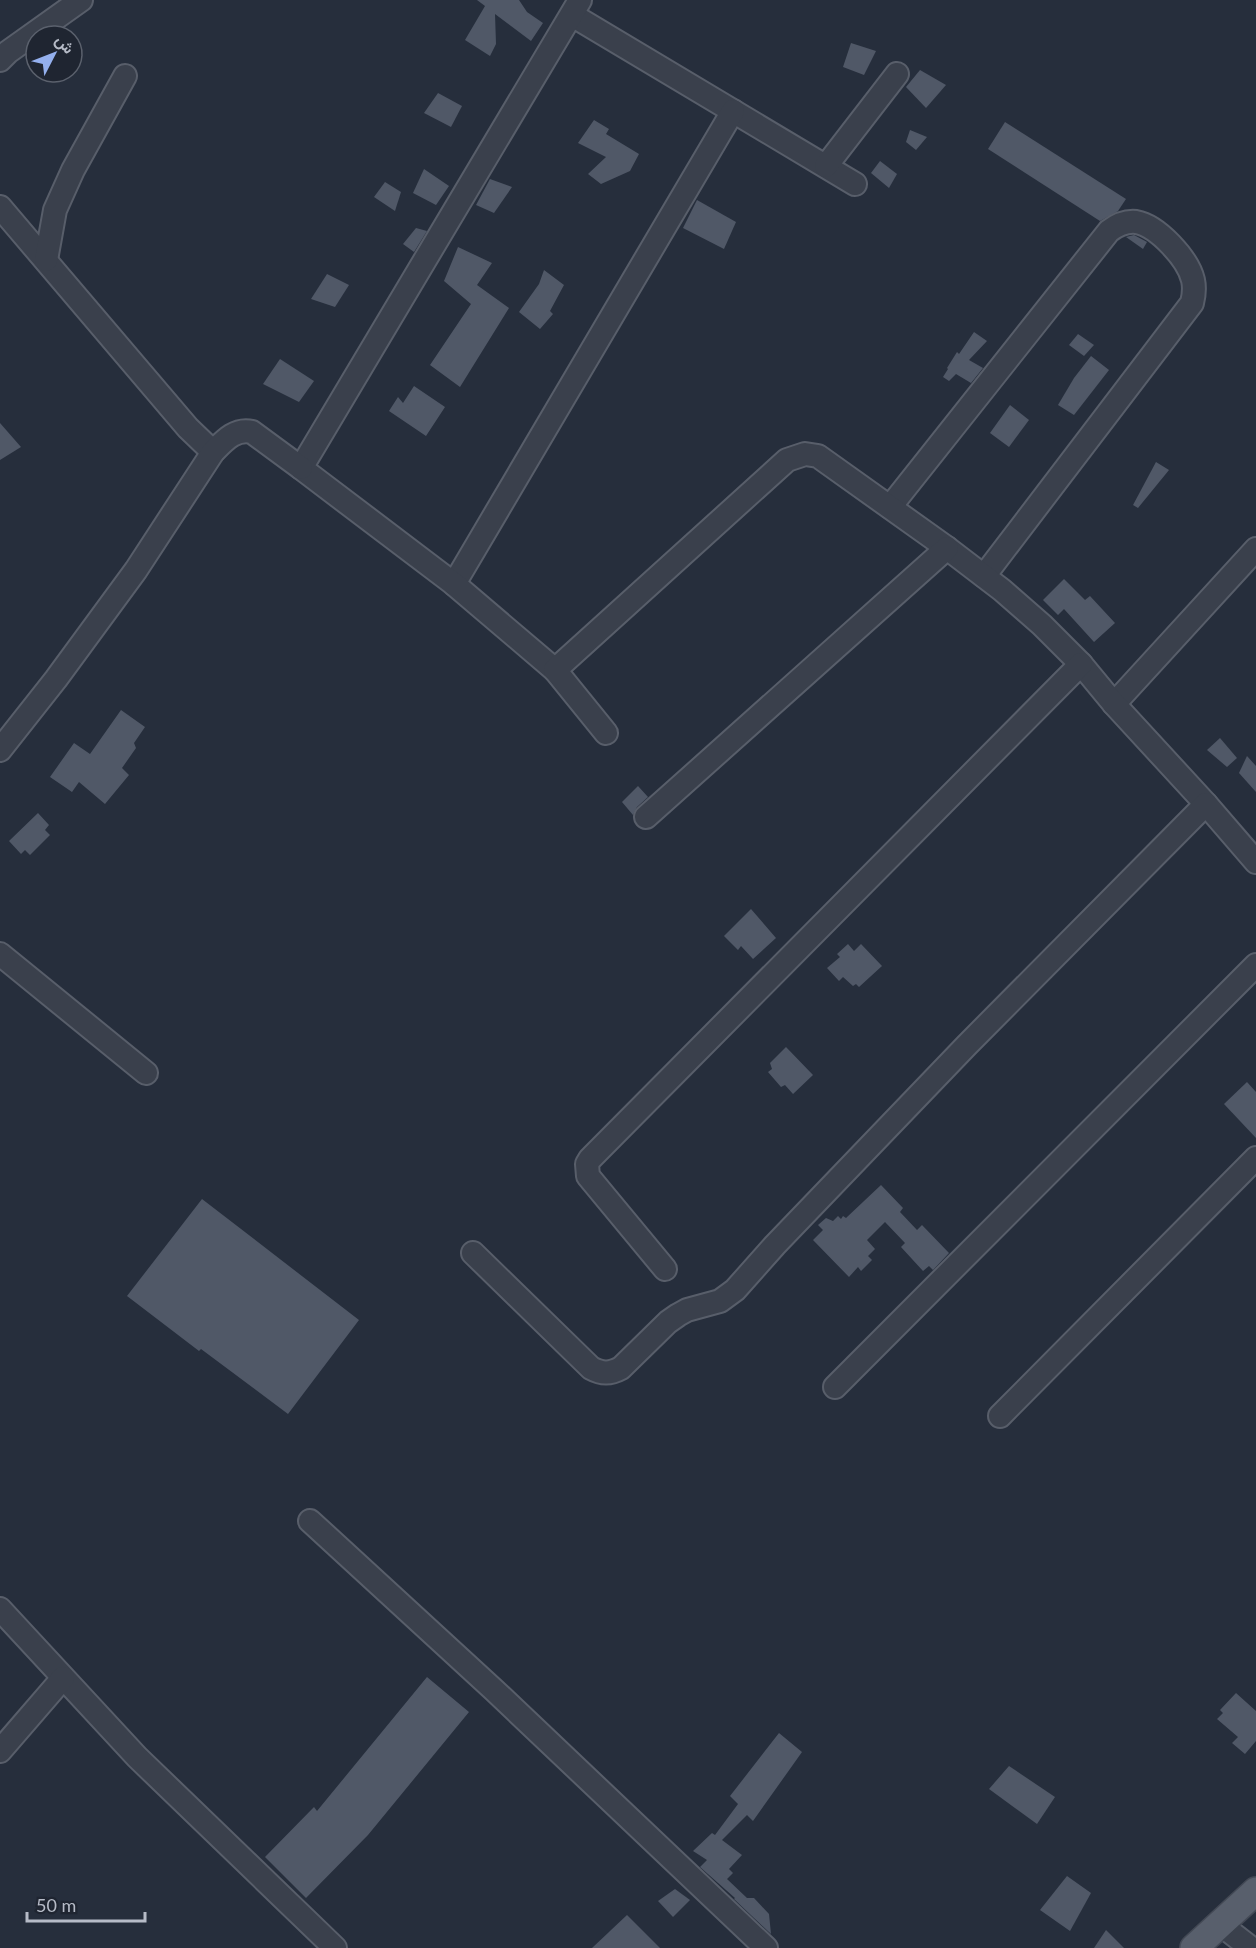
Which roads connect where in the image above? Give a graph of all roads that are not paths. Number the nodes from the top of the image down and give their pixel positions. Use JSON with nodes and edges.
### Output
{"nodes":[{"id":1,"x":81,"y":0,"type":"edge"},
{"id":2,"x":576,"y":8,"type":"edge"},
{"id":3,"x":0,"y":60,"type":"edge"},
{"id":4,"x":897,"y":74,"type":"dead end"},
{"id":5,"x":125,"y":76,"type":"dead end"},
{"id":6,"x":732,"y":111,"type":"junction"},
{"id":7,"x":826,"y":166,"type":"junction"},
{"id":8,"x":855,"y":184,"type":"dead end"},
{"id":9,"x":0,"y":207,"type":"edge"},
{"id":10,"x":46,"y":260,"type":"junction"},
{"id":11,"x":213,"y":452,"type":"junction"},
{"id":12,"x":301,"y":468,"type":"junction"},
{"id":13,"x":890,"y":507,"type":"junction"},
{"id":14,"x":947,"y":548,"type":"junction"},
{"id":15,"x":1256,"y":549,"type":"edge"},
{"id":16,"x":984,"y":576,"type":"junction"},
{"id":17,"x":454,"y":584,"type":"junction"},
{"id":18,"x":1081,"y":664,"type":"junction"},
{"id":19,"x":555,"y":670,"type":"junction"},
{"id":20,"x":1114,"y":704,"type":"junction"},
{"id":21,"x":606,"y":732,"type":"dead end"},
{"id":22,"x":0,"y":750,"type":"edge"},
{"id":23,"x":1206,"y":804,"type":"junction"},
{"id":24,"x":646,"y":817,"type":"dead end"},
{"id":25,"x":1252,"y":848,"type":"edge"},
{"id":26,"x":0,"y":954,"type":"edge"},
{"id":27,"x":1256,"y":966,"type":"edge"},
{"id":28,"x":146,"y":1072,"type":"dead end"},
{"id":29,"x":1256,"y":1158,"type":"edge"},
{"id":30,"x":473,"y":1253,"type":"dead end"},
{"id":31,"x":666,"y":1269,"type":"dead end"},
{"id":32,"x":835,"y":1387,"type":"dead end"},
{"id":33,"x":1000,"y":1416,"type":"dead end"},
{"id":34,"x":310,"y":1521,"type":"dead end"},
{"id":35,"x":0,"y":1609,"type":"edge"},
{"id":36,"x":63,"y":1678,"type":"junction"},
{"id":37,"x":0,"y":1751,"type":"edge"},
{"id":38,"x":1256,"y":1891,"type":"edge"},
{"id":39,"x":1220,"y":1924,"type":"junction"},
{"id":40,"x":335,"y":1948,"type":"edge"},
{"id":41,"x":766,"y":1948,"type":"edge"},
{"id":42,"x":1194,"y":1948,"type":"edge"},
{"id":43,"x":1251,"y":1948,"type":"edge"}],
"edges":[{"from":1,"to":3,"type":"street"},
{"from":2,"to":6,"type":"street"},
{"from":2,"to":12,"type":"street"},
{"from":4,"to":7,"type":"street"},
{"from":5,"to":10,"type":"street"},
{"from":6,"to":7,"type":"street"},
{"from":6,"to":17,"type":"street"},
{"from":7,"to":8,"type":"street"},
{"from":9,"to":10,"type":"street"},
{"from":10,"to":11,"type":"street"},
{"from":11,"to":12,"type":"street"},
{"from":11,"to":22,"type":"street"},
{"from":12,"to":17,"type":"street"},
{"from":13,"to":14,"type":"street"},
{"from":13,"to":16,"type":"street"},
{"from":13,"to":19,"type":"street"},
{"from":14,"to":16,"type":"street"},
{"from":14,"to":24,"type":"street"},
{"from":15,"to":20,"type":"street"},
{"from":16,"to":18,"type":"street"},
{"from":17,"to":19,"type":"street"},
{"from":18,"to":20,"type":"street"},
{"from":18,"to":31,"type":"street"},
{"from":19,"to":21,"type":"street"},
{"from":20,"to":23,"type":"street"},
{"from":23,"to":25,"type":"street"},
{"from":23,"to":30,"type":"street"},
{"from":26,"to":28,"type":"street"},
{"from":27,"to":32,"type":"street"},
{"from":29,"to":33,"type":"street"},
{"from":34,"to":41,"type":"street"},
{"from":35,"to":36,"type":"street"},
{"from":36,"to":37,"type":"street"},
{"from":36,"to":40,"type":"street"},
{"from":38,"to":39,"type":"main road"},
{"from":39,"to":42,"type":"main road"},
{"from":39,"to":43,"type":"street"}]}
